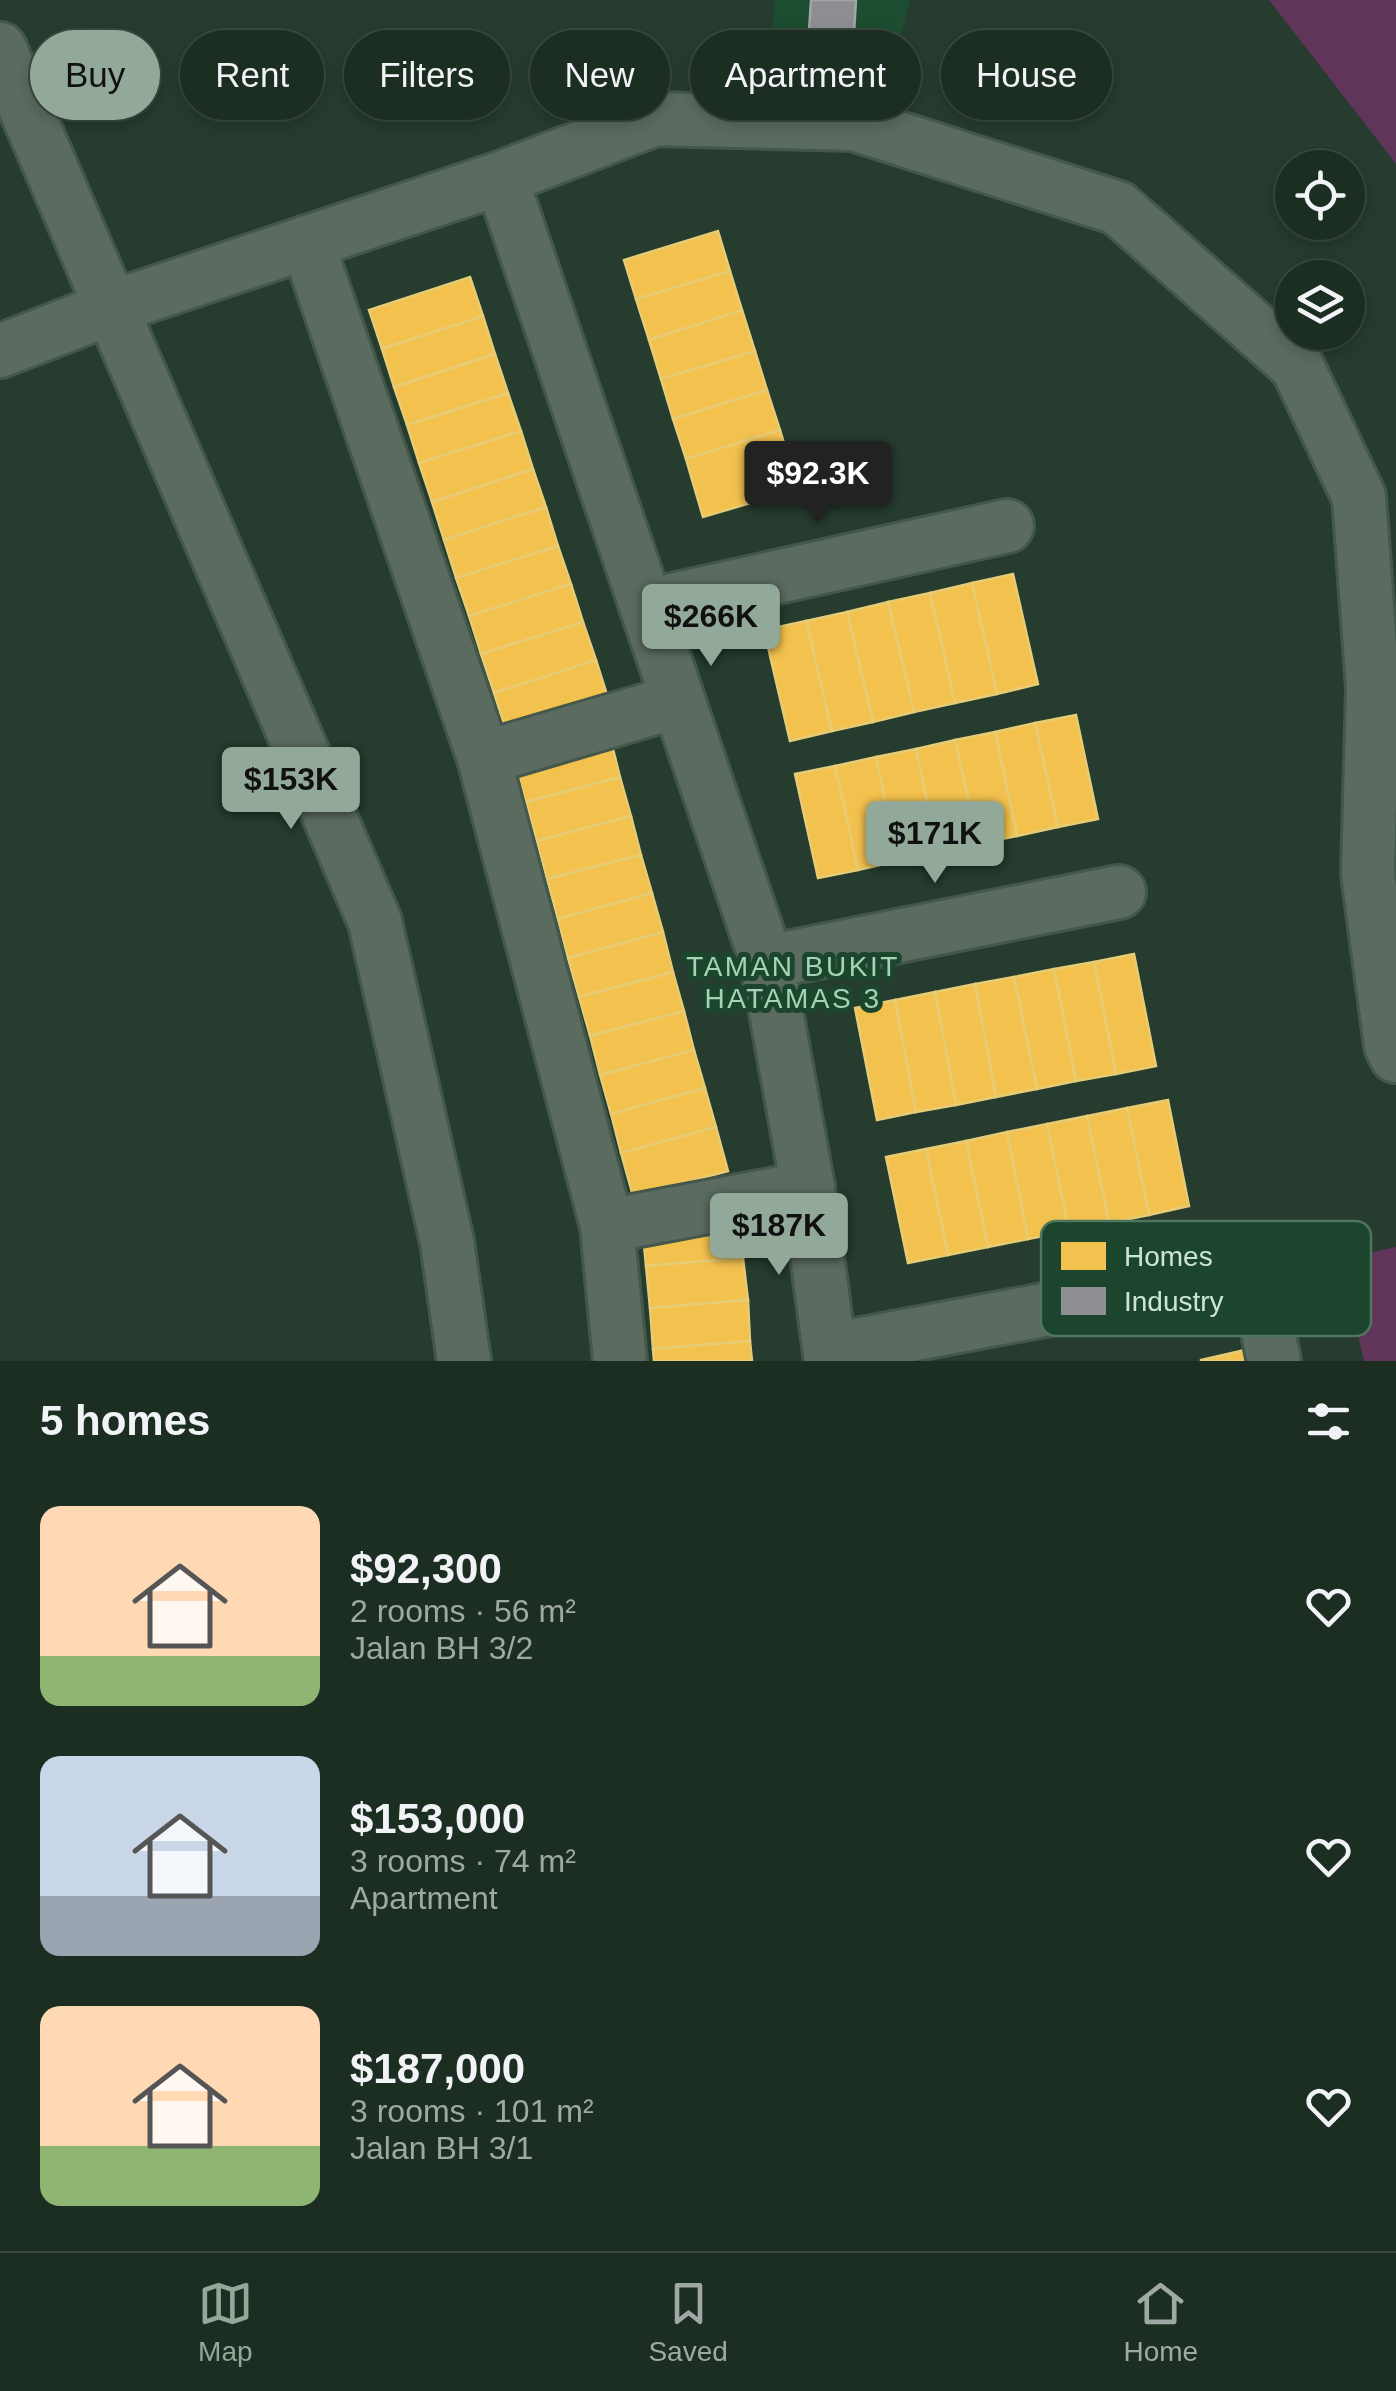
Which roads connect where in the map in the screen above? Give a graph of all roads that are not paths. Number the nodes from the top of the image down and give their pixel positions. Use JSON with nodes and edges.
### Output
{"nodes":[{"id":1,"x":0,"y":49,"type":"edge"},
{"id":2,"x":500,"y":178,"type":"junction"},
{"id":3,"x":308,"y":242,"type":"junction"},
{"id":4,"x":113,"y":307,"type":"junction"},
{"id":5,"x":0,"y":351,"type":"edge"},
{"id":6,"x":1007,"y":526,"type":"dead end"},
{"id":7,"x":646,"y":606,"type":"junction"},
{"id":8,"x":678,"y":701,"type":"junction"},
{"id":9,"x":484,"y":758,"type":"junction"},
{"id":10,"x":1119,"y":892,"type":"dead end"},
{"id":11,"x":767,"y":962,"type":"junction"},
{"id":12,"x":1396,"y":1056,"type":"edge"},
{"id":13,"x":808,"y":1188,"type":"junction"},
{"id":14,"x":607,"y":1226,"type":"junction"},
{"id":15,"x":1041,"y":1313,"type":"edge"},
{"id":16,"x":1268,"y":1336,"type":"edge"},
{"id":17,"x":830,"y":1356,"type":"edge"},
{"id":18,"x":464,"y":1361,"type":"edge"},
{"id":19,"x":620,"y":1361,"type":"edge"},
{"id":20,"x":1274,"y":1361,"type":"edge"}],
"edges":[{"from":1,"to":4,"type":"street"},
{"from":2,"to":3,"type":"street"},
{"from":2,"to":7,"type":"street"},
{"from":2,"to":12,"type":"street"},
{"from":3,"to":4,"type":"street"},
{"from":3,"to":9,"type":"street"},
{"from":4,"to":5,"type":"street"},
{"from":4,"to":18,"type":"street"},
{"from":6,"to":7,"type":"street"},
{"from":7,"to":8,"type":"street"},
{"from":8,"to":9,"type":"street"},
{"from":8,"to":11,"type":"street"},
{"from":9,"to":14,"type":"street"},
{"from":10,"to":11,"type":"street"},
{"from":11,"to":13,"type":"street"},
{"from":13,"to":14,"type":"street"},
{"from":13,"to":17,"type":"street"},
{"from":14,"to":19,"type":"street"},
{"from":15,"to":17,"type":"street"},
{"from":16,"to":20,"type":"street"}]}
